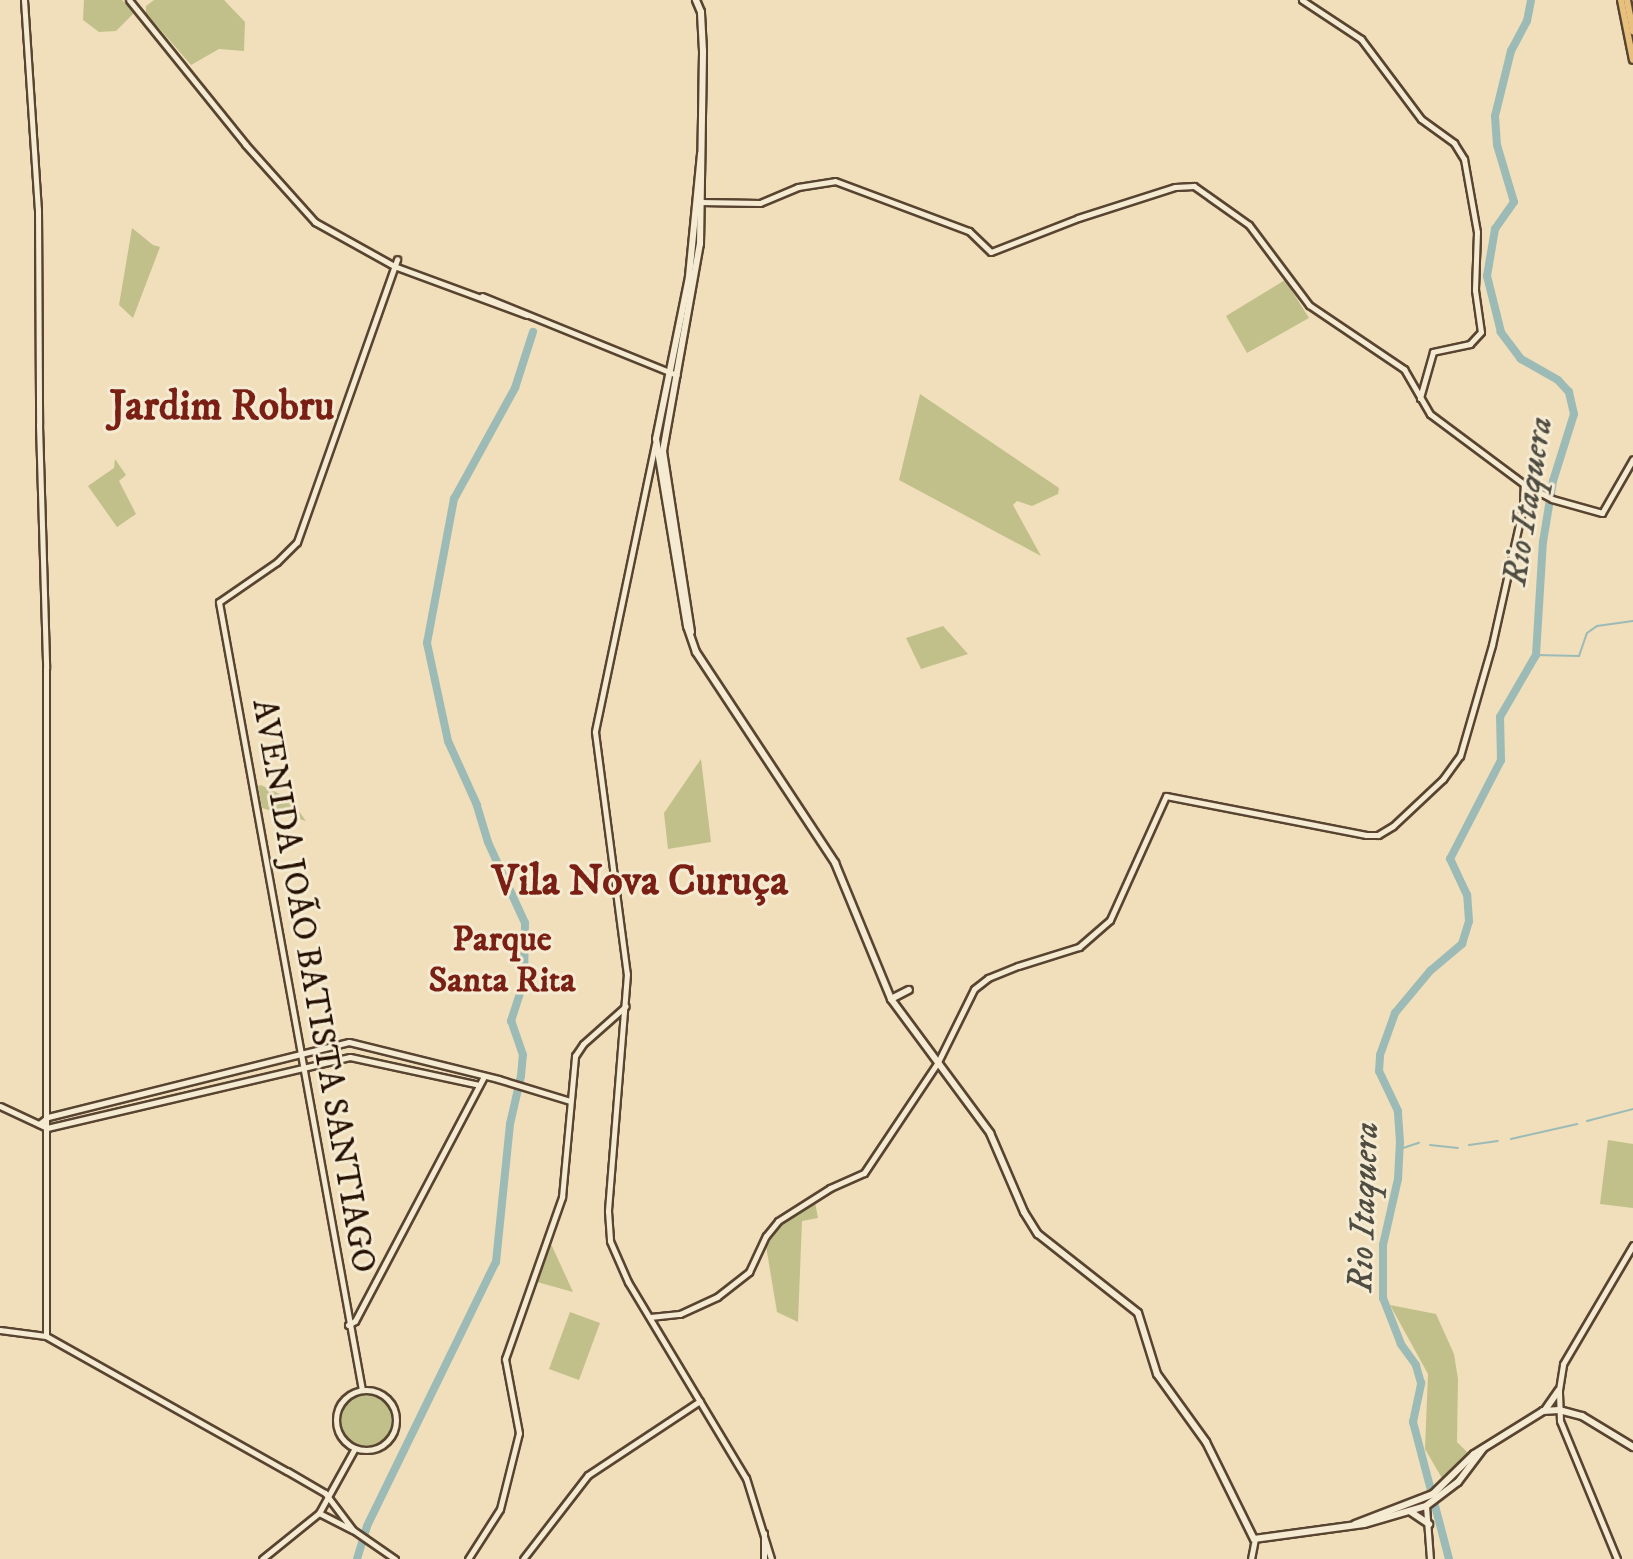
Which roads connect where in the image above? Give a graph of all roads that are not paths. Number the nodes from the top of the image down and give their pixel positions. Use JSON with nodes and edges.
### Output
{"nodes":[{"id":1,"x":24,"y":0,"type":"edge"},
{"id":2,"x":129,"y":0,"type":"edge"},
{"id":3,"x":696,"y":0,"type":"edge"},
{"id":4,"x":1621,"y":0,"type":"edge"},
{"id":5,"x":1627,"y":0,"type":"edge"},
{"id":6,"x":1303,"y":1,"type":"edge"},
{"id":7,"x":1633,"y":31,"type":"edge"},
{"id":8,"x":1633,"y":60,"type":"edge"},
{"id":9,"x":699,"y":201,"type":"junction"},
{"id":10,"x":396,"y":263,"type":"junction"},
{"id":11,"x":673,"y":374,"type":"junction"},
{"id":12,"x":1419,"y":399,"type":"junction"},
{"id":13,"x":656,"y":439,"type":"junction"},
{"id":14,"x":1633,"y":459,"type":"edge"},
{"id":15,"x":662,"y":471,"type":"junction"},
{"id":16,"x":649,"y":476,"type":"junction"},
{"id":17,"x":1524,"y":484,"type":"junction"},
{"id":18,"x":1541,"y":494,"type":"junction"},
{"id":19,"x":1524,"y":509,"type":"junction"},
{"id":20,"x":909,"y":990,"type":"dead end"},
{"id":21,"x":891,"y":999,"type":"junction"},
{"id":22,"x":627,"y":1006,"type":"junction"},
{"id":23,"x":299,"y":1054,"type":"junction"},
{"id":24,"x":938,"y":1062,"type":"junction"},
{"id":25,"x":302,"y":1068,"type":"junction"},
{"id":26,"x":484,"y":1076,"type":"junction"},
{"id":27,"x":479,"y":1085,"type":"junction"},
{"id":28,"x":570,"y":1101,"type":"junction"},
{"id":29,"x":0,"y":1106,"type":"edge"},
{"id":30,"x":48,"y":1117,"type":"junction"},
{"id":31,"x":39,"y":1124,"type":"junction"},
{"id":32,"x":47,"y":1128,"type":"junction"},
{"id":33,"x":1633,"y":1245,"type":"edge"},
{"id":34,"x":650,"y":1317,"type":"junction"},
{"id":35,"x":348,"y":1325,"type":"junction"},
{"id":36,"x":0,"y":1330,"type":"edge"},
{"id":37,"x":46,"y":1336,"type":"junction"},
{"id":38,"x":358,"y":1378,"type":"junction"},
{"id":39,"x":362,"y":1390,"type":"junction"},
{"id":40,"x":1559,"y":1390,"type":"junction"},
{"id":41,"x":352,"y":1393,"type":"junction"},
{"id":42,"x":700,"y":1401,"type":"junction"},
{"id":43,"x":1559,"y":1410,"type":"junction"},
{"id":44,"x":1543,"y":1411,"type":"junction"},
{"id":45,"x":1633,"y":1447,"type":"edge"},
{"id":46,"x":355,"y":1448,"type":"junction"},
{"id":47,"x":330,"y":1497,"type":"junction"},
{"id":48,"x":1428,"y":1501,"type":"junction"},
{"id":49,"x":324,"y":1507,"type":"junction"},
{"id":50,"x":1408,"y":1512,"type":"junction"},
{"id":51,"x":319,"y":1513,"type":"junction"},
{"id":52,"x":347,"y":1523,"type":"junction"},
{"id":53,"x":1355,"y":1524,"type":"junction"},
{"id":54,"x":1429,"y":1524,"type":"junction"},
{"id":55,"x":354,"y":1531,"type":"junction"},
{"id":56,"x":764,"y":1532,"type":"junction"},
{"id":57,"x":1255,"y":1539,"type":"junction"},
{"id":58,"x":262,"y":1559,"type":"edge"},
{"id":59,"x":395,"y":1559,"type":"edge"},
{"id":60,"x":468,"y":1559,"type":"edge"},
{"id":61,"x":523,"y":1559,"type":"edge"},
{"id":62,"x":764,"y":1559,"type":"edge"},
{"id":63,"x":771,"y":1559,"type":"edge"},
{"id":64,"x":1251,"y":1559,"type":"edge"},
{"id":65,"x":1430,"y":1559,"type":"edge"},
{"id":66,"x":1617,"y":1559,"type":"edge"}],
"edges":[{"from":1,"to":30,"type":"street"},
{"from":2,"to":10,"type":"street"},
{"from":3,"to":9,"type":"main road"},
{"from":4,"to":8,"type":"main road"},
{"from":5,"to":7,"type":"main road"},
{"from":6,"to":12,"type":"street"},
{"from":9,"to":11,"type":"main road"},
{"from":9,"to":12,"type":"street"},
{"from":10,"to":11,"type":"street"},
{"from":10,"to":23,"type":"street","name":"AVENIDA JOÃO BATISTA SANTIAGO"},
{"from":11,"to":13,"type":"main road"},
{"from":11,"to":15,"type":"main road"},
{"from":12,"to":17,"type":"street"},
{"from":13,"to":15,"type":"main road"},
{"from":13,"to":16,"type":"street"},
{"from":14,"to":18,"type":"street"},
{"from":15,"to":16,"type":"street"},
{"from":15,"to":21,"type":"main road"},
{"from":16,"to":22,"type":"street"},
{"from":17,"to":18,"type":"street"},
{"from":17,"to":19,"type":"street"},
{"from":18,"to":19,"type":"street"},
{"from":19,"to":24,"type":"street"},
{"from":20,"to":21,"type":"main road"},
{"from":21,"to":24,"type":"main road"},
{"from":22,"to":28,"type":"street"},
{"from":22,"to":34,"type":"street"},
{"from":23,"to":25,"type":"street","name":"AVENIDA JOÃO BATISTA SANTIAGO"},
{"from":23,"to":26,"type":"street"},
{"from":23,"to":30,"type":"street"},
{"from":24,"to":34,"type":"street"},
{"from":24,"to":57,"type":"main road"},
{"from":25,"to":27,"type":"street"},
{"from":25,"to":32,"type":"street"},
{"from":25,"to":35,"type":"street","name":"AVENIDA JOÃO BATISTA SANTIAGO"},
{"from":26,"to":27,"type":"street"},
{"from":26,"to":28,"type":"street"},
{"from":27,"to":35,"type":"street"},
{"from":28,"to":60,"type":"street"},
{"from":29,"to":31,"type":"street"},
{"from":30,"to":31,"type":"street"},
{"from":30,"to":32,"type":"street"},
{"from":31,"to":32,"type":"street"},
{"from":32,"to":37,"type":"street"},
{"from":33,"to":40,"type":"street"},
{"from":34,"to":42,"type":"street"},
{"from":35,"to":38,"type":"street","name":"AVENIDA JOÃO BATISTA SANTIAGO"},
{"from":36,"to":37,"type":"street"},
{"from":37,"to":47,"type":"street"},
{"from":38,"to":39,"type":"street","name":"AVENIDA JOÃO BATISTA SANTIAGO"},
{"from":38,"to":41,"type":"street"},
{"from":39,"to":41,"type":"street"},
{"from":39,"to":46,"type":"street"},
{"from":40,"to":43,"type":"street"},
{"from":40,"to":44,"type":"main road"},
{"from":41,"to":46,"type":"street"},
{"from":42,"to":56,"type":"street"},
{"from":42,"to":61,"type":"street"},
{"from":43,"to":44,"type":"main road"},
{"from":43,"to":45,"type":"main road"},
{"from":43,"to":66,"type":"street"},
{"from":44,"to":48,"type":"main road"},
{"from":46,"to":47,"type":"street"},
{"from":47,"to":49,"type":"street"},
{"from":47,"to":52,"type":"street"},
{"from":48,"to":50,"type":"main road"},
{"from":48,"to":53,"type":"main road"},
{"from":48,"to":54,"type":"street"},
{"from":49,"to":51,"type":"street"},
{"from":49,"to":52,"type":"street"},
{"from":50,"to":53,"type":"main road"},
{"from":50,"to":54,"type":"main road"},
{"from":51,"to":55,"type":"street"},
{"from":51,"to":58,"type":"street"},
{"from":52,"to":55,"type":"street"},
{"from":53,"to":57,"type":"main road"},
{"from":54,"to":65,"type":"street"},
{"from":55,"to":59,"type":"street"},
{"from":56,"to":62,"type":"street"},
{"from":56,"to":63,"type":"street"},
{"from":57,"to":64,"type":"street"}]}
